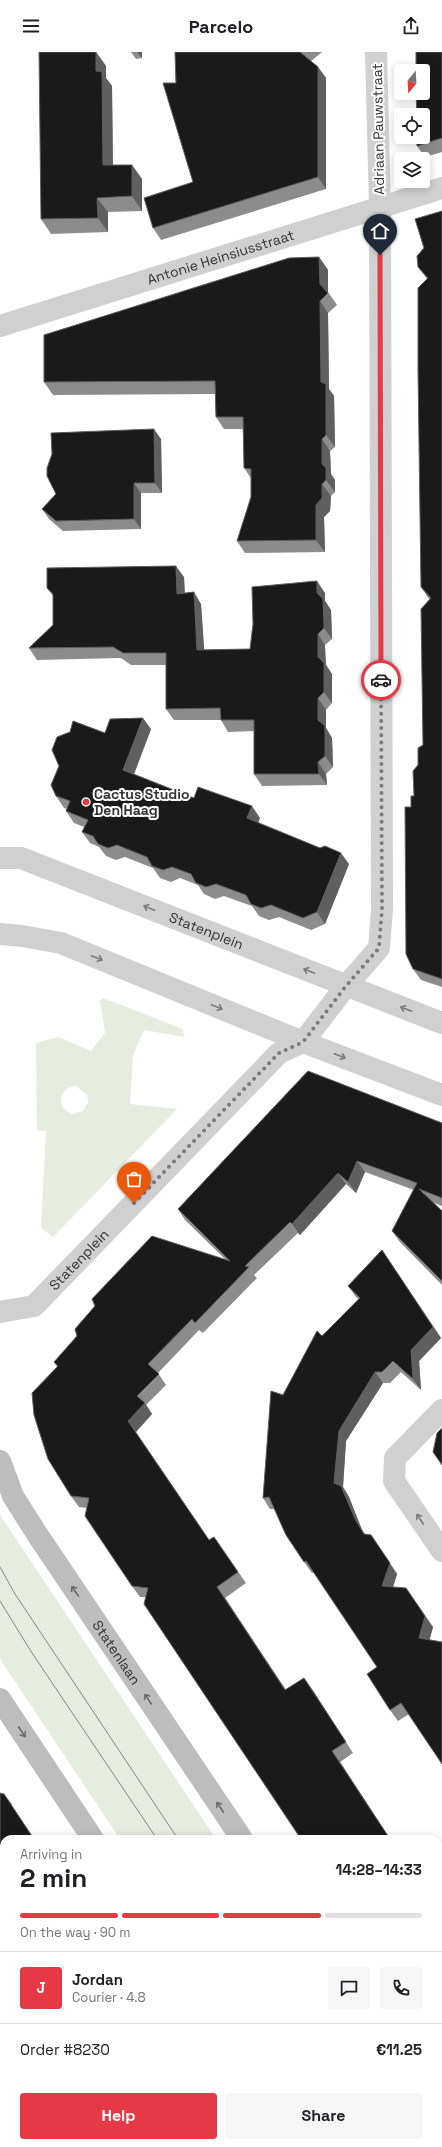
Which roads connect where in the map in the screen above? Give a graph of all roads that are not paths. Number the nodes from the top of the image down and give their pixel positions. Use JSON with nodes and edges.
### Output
{"nodes":[{"id":1,"x":376,"y":52,"type":"edge"},
{"id":2,"x":442,"y":188,"type":"edge"},
{"id":3,"x":380,"y":207,"type":"junction"},
{"id":4,"x":0,"y":326,"type":"edge"},
{"id":5,"x":0,"y":858,"type":"edge"},
{"id":6,"x":0,"y":934,"type":"edge"},
{"id":7,"x":346,"y":986,"type":"junction"},
{"id":8,"x":442,"y":1023,"type":"edge"},
{"id":9,"x":303,"y":1042,"type":"junction"},
{"id":10,"x":442,"y":1095,"type":"edge"},
{"id":11,"x":0,"y":1312,"type":"edge"},
{"id":12,"x":442,"y":1410,"type":"edge"},
{"id":13,"x":0,"y":1461,"type":"edge"},
{"id":14,"x":442,"y":1551,"type":"edge"},
{"id":15,"x":0,"y":1699,"type":"edge"},
{"id":16,"x":90,"y":1835,"type":"edge"},
{"id":17,"x":239,"y":1835,"type":"edge"}],
"edges":[{"from":1,"to":3,"type":"street","name":"Adriaan Pauwstraat"},
{"from":2,"to":3,"type":"street","name":"Antonie Heinsiusstraat"},
{"from":3,"to":4,"type":"street","name":"Antonie Heinsiusstraat"},
{"from":3,"to":7,"type":"street","name":"Adriaan Pauwstraat"},
{"from":7,"to":5,"type":"street","name":"Statenplein","one_way":true},
{"from":6,"to":9,"type":"street","one_way":true},
{"from":8,"to":7,"type":"street","one_way":true},
{"from":7,"to":9,"type":"street","name":"Statenplein"},
{"from":9,"to":10,"type":"street","one_way":true},
{"from":9,"to":11,"type":"street","name":"Statenplein"},
{"from":14,"to":12,"type":"street","one_way":true},
{"from":17,"to":13,"type":"street","name":"Statenlaan","one_way":true},
{"from":15,"to":16,"type":"street","one_way":true}]}
